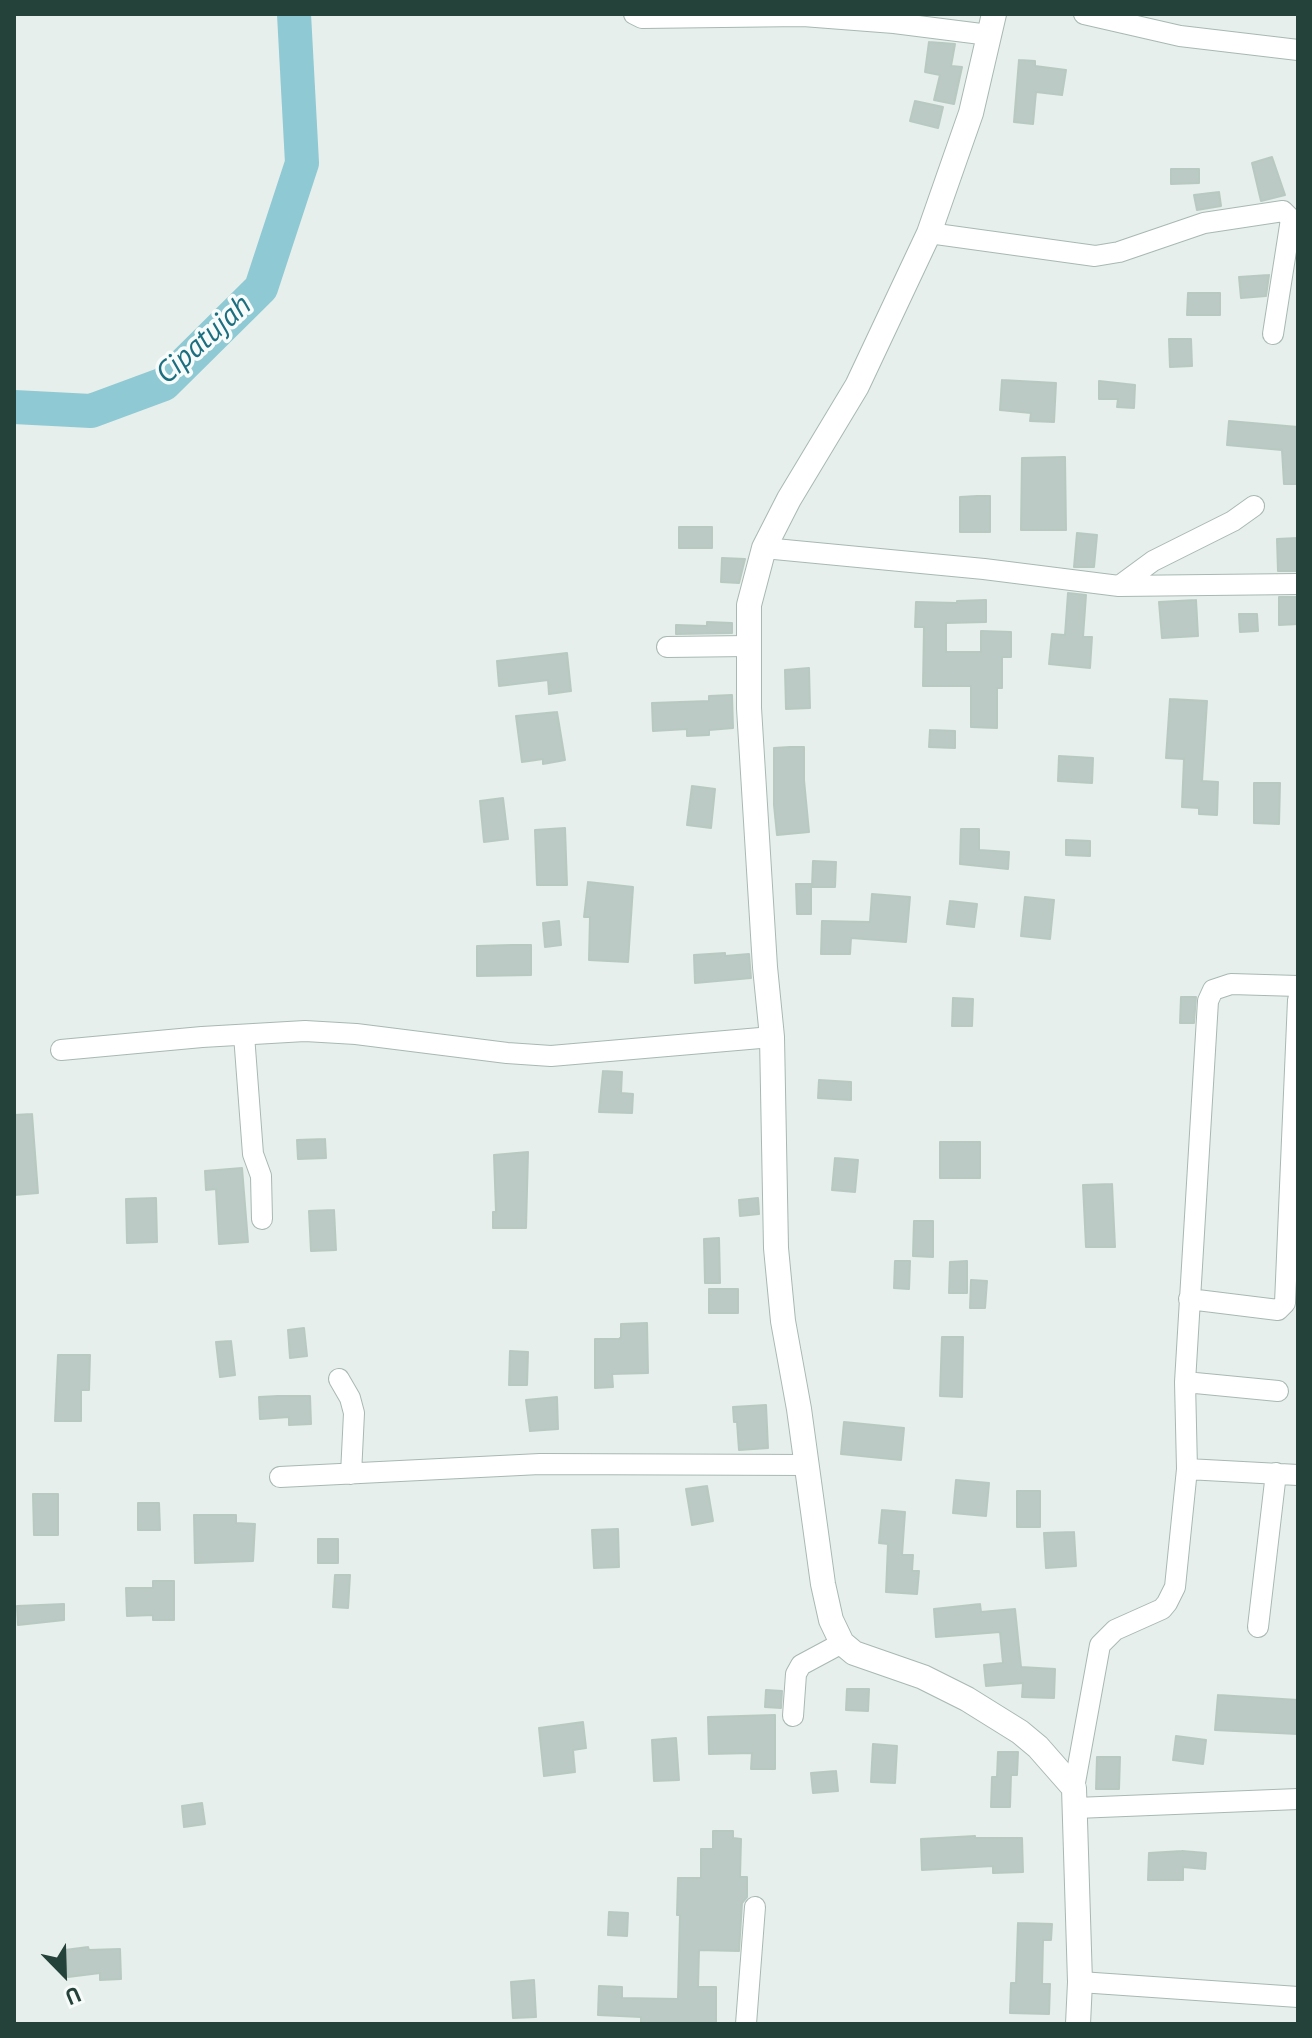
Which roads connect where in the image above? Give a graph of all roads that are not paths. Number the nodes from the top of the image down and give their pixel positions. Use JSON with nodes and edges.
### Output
{"nodes":[{"id":1,"x":634,"y":14,"type":"edge"},
{"id":2,"x":1084,"y":14,"type":"edge"},
{"id":3,"x":804,"y":15,"type":"edge"},
{"id":4,"x":991,"y":25,"type":"edge"},
{"id":5,"x":1298,"y":50,"type":"edge"},
{"id":6,"x":929,"y":233,"type":"junction"},
{"id":7,"x":1273,"y":334,"type":"dead end"},
{"id":8,"x":1254,"y":506,"type":"dead end"},
{"id":9,"x":764,"y":548,"type":"junction"},
{"id":10,"x":1298,"y":584,"type":"edge"},
{"id":11,"x":1119,"y":586,"type":"junction"},
{"id":12,"x":748,"y":646,"type":"junction"},
{"id":13,"x":667,"y":647,"type":"dead end"},
{"id":14,"x":1298,"y":986,"type":"edge"},
{"id":15,"x":1298,"y":1000,"type":"edge"},
{"id":16,"x":244,"y":1035,"type":"junction"},
{"id":17,"x":772,"y":1037,"type":"junction"},
{"id":18,"x":61,"y":1050,"type":"dead end"},
{"id":19,"x":262,"y":1219,"type":"dead end"},
{"id":20,"x":1189,"y":1299,"type":"junction"},
{"id":21,"x":339,"y":1379,"type":"dead end"},
{"id":22,"x":1185,"y":1382,"type":"junction"},
{"id":23,"x":1278,"y":1391,"type":"dead end"},
{"id":24,"x":808,"y":1465,"type":"junction"},
{"id":25,"x":1187,"y":1469,"type":"junction"},
{"id":26,"x":1276,"y":1473,"type":"junction"},
{"id":27,"x":351,"y":1474,"type":"junction"},
{"id":28,"x":1298,"y":1475,"type":"edge"},
{"id":29,"x":280,"y":1477,"type":"dead end"},
{"id":30,"x":1258,"y":1627,"type":"dead end"},
{"id":31,"x":842,"y":1643,"type":"junction"},
{"id":32,"x":793,"y":1716,"type":"dead end"},
{"id":33,"x":1075,"y":1798,"type":"junction"},
{"id":34,"x":1298,"y":1799,"type":"edge"},
{"id":35,"x":755,"y":1907,"type":"dead end"},
{"id":36,"x":1080,"y":1982,"type":"junction"},
{"id":37,"x":1298,"y":1997,"type":"edge"},
{"id":38,"x":746,"y":2024,"type":"edge"},
{"id":39,"x":1078,"y":2024,"type":"edge"}],
"edges":[{"from":1,"to":3,"type":"street"},
{"from":2,"to":5,"type":"street"},
{"from":3,"to":4,"type":"street"},
{"from":4,"to":6,"type":"street"},
{"from":6,"to":7,"type":"street"},
{"from":6,"to":9,"type":"street"},
{"from":8,"to":11,"type":"street"},
{"from":9,"to":11,"type":"street"},
{"from":9,"to":12,"type":"street"},
{"from":10,"to":11,"type":"street"},
{"from":12,"to":13,"type":"street"},
{"from":12,"to":17,"type":"street"},
{"from":14,"to":20,"type":"street"},
{"from":15,"to":20,"type":"street"},
{"from":16,"to":17,"type":"street"},
{"from":16,"to":18,"type":"street"},
{"from":16,"to":19,"type":"street"},
{"from":17,"to":24,"type":"street"},
{"from":20,"to":22,"type":"street"},
{"from":21,"to":27,"type":"street"},
{"from":22,"to":23,"type":"street"},
{"from":22,"to":25,"type":"street"},
{"from":24,"to":27,"type":"street"},
{"from":24,"to":31,"type":"street"},
{"from":25,"to":26,"type":"street"},
{"from":25,"to":33,"type":"street"},
{"from":26,"to":28,"type":"street"},
{"from":26,"to":30,"type":"street"},
{"from":27,"to":29,"type":"street"},
{"from":31,"to":32,"type":"street"},
{"from":31,"to":33,"type":"street"},
{"from":33,"to":34,"type":"street"},
{"from":33,"to":36,"type":"street"},
{"from":35,"to":38,"type":"street"},
{"from":36,"to":37,"type":"street"},
{"from":36,"to":39,"type":"street"}]}
